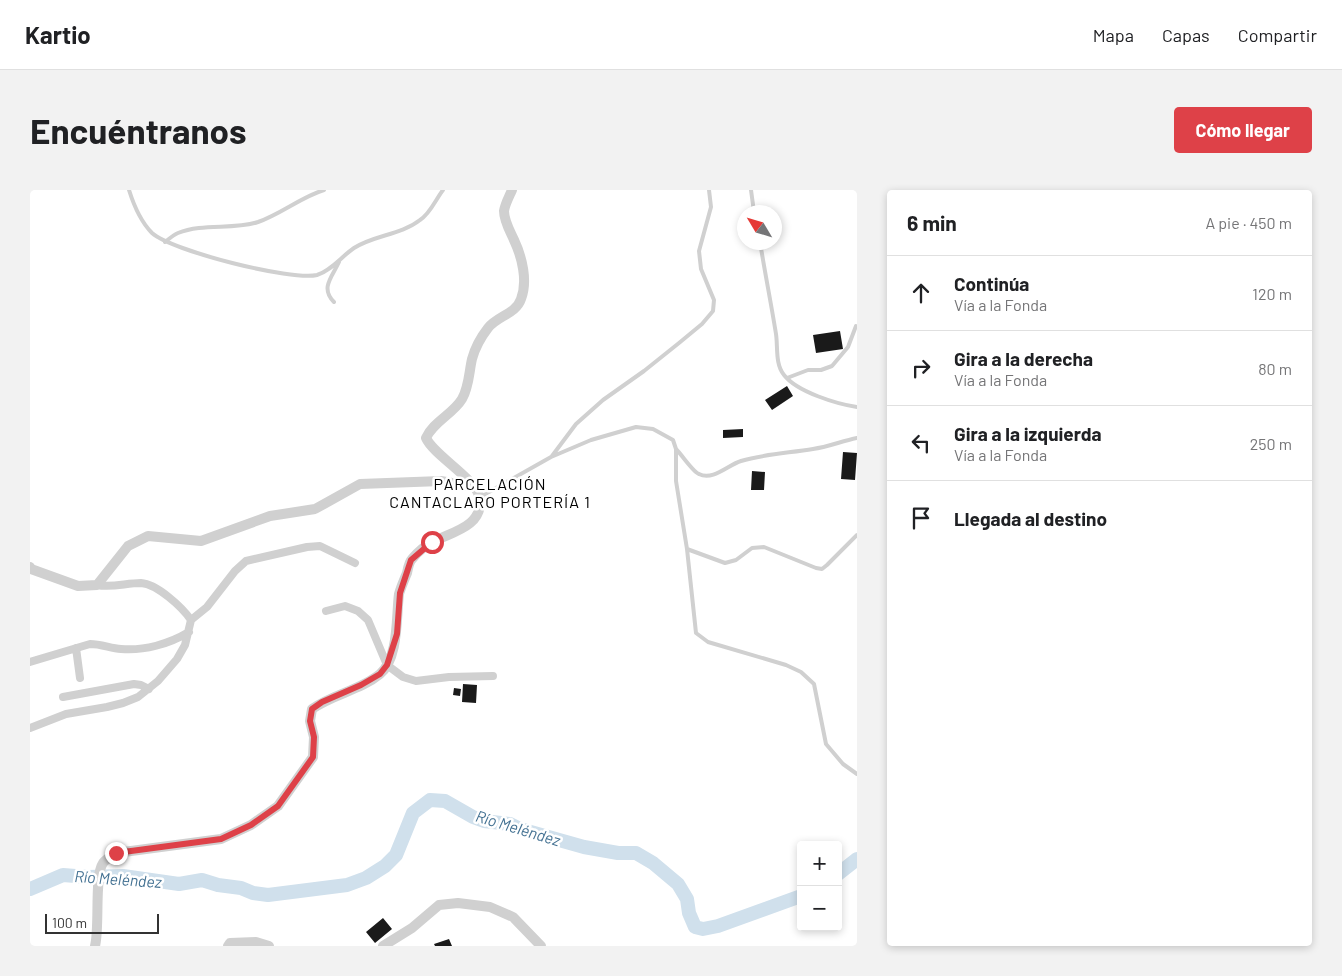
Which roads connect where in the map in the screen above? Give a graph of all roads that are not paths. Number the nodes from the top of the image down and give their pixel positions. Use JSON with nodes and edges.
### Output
{"nodes":[{"id":1,"x":129,"y":190,"type":"edge"},
{"id":2,"x":324,"y":190,"type":"edge"},
{"id":3,"x":443,"y":190,"type":"edge"},
{"id":4,"x":512,"y":190,"type":"edge"},
{"id":5,"x":709,"y":190,"type":"edge"},
{"id":6,"x":750,"y":190,"type":"edge"},
{"id":7,"x":753,"y":205,"type":"edge"},
{"id":8,"x":165,"y":242,"type":"junction"},
{"id":9,"x":761,"y":250,"type":"edge"},
{"id":10,"x":340,"y":260,"type":"junction"},
{"id":11,"x":334,"y":302,"type":"dead end"},
{"id":12,"x":856,"y":326,"type":"edge"},
{"id":13,"x":787,"y":378,"type":"junction"},
{"id":14,"x":857,"y":407,"type":"edge"},
{"id":15,"x":857,"y":438,"type":"edge"},
{"id":16,"x":676,"y":449,"type":"junction"},
{"id":17,"x":551,"y":457,"type":"junction"},
{"id":18,"x":473,"y":487,"type":"junction"},
{"id":19,"x":480,"y":497,"type":"junction"},
{"id":20,"x":857,"y":535,"type":"edge"},
{"id":21,"x":687,"y":549,"type":"junction"},
{"id":22,"x":355,"y":562,"type":"dead end"},
{"id":23,"x":30,"y":567,"type":"edge"},
{"id":24,"x":97,"y":585,"type":"junction"},
{"id":25,"x":326,"y":612,"type":"dead end"},
{"id":26,"x":191,"y":620,"type":"junction"},
{"id":27,"x":188,"y":632,"type":"junction"},
{"id":28,"x":76,"y":648,"type":"junction"},
{"id":29,"x":30,"y":662,"type":"edge"},
{"id":30,"x":387,"y":665,"type":"junction"},
{"id":31,"x":493,"y":676,"type":"dead end"},
{"id":32,"x":80,"y":678,"type":"dead end"},
{"id":33,"x":148,"y":689,"type":"junction"},
{"id":34,"x":63,"y":697,"type":"dead end"},
{"id":35,"x":30,"y":728,"type":"edge"},
{"id":36,"x":857,"y":774,"type":"edge"},
{"id":37,"x":95,"y":946,"type":"edge"},
{"id":38,"x":228,"y":946,"type":"edge"},
{"id":39,"x":269,"y":946,"type":"edge"},
{"id":40,"x":383,"y":946,"type":"edge"},
{"id":41,"x":541,"y":946,"type":"edge"}],
"edges":[{"from":1,"to":8,"type":"lane"},
{"from":2,"to":8,"type":"lane"},
{"from":3,"to":10,"type":"lane"},
{"from":4,"to":18,"type":"street"},
{"from":5,"to":17,"type":"lane"},
{"from":6,"to":7,"type":"lane"},
{"from":8,"to":10,"type":"lane"},
{"from":9,"to":13,"type":"lane"},
{"from":10,"to":11,"type":"lane"},
{"from":12,"to":13,"type":"lane"},
{"from":13,"to":14,"type":"lane"},
{"from":15,"to":16,"type":"lane"},
{"from":16,"to":17,"type":"lane"},
{"from":16,"to":21,"type":"lane"},
{"from":17,"to":19,"type":"lane"},
{"from":18,"to":19,"type":"street"},
{"from":18,"to":24,"type":"street"},
{"from":19,"to":30,"type":"street"},
{"from":20,"to":21,"type":"lane"},
{"from":21,"to":36,"type":"lane"},
{"from":22,"to":26,"type":"street"},
{"from":23,"to":24,"type":"street"},
{"from":24,"to":26,"type":"street"},
{"from":25,"to":30,"type":"street"},
{"from":26,"to":27,"type":"street"},
{"from":27,"to":28,"type":"street"},
{"from":27,"to":33,"type":"street"},
{"from":28,"to":29,"type":"street"},
{"from":28,"to":32,"type":"street"},
{"from":30,"to":31,"type":"street"},
{"from":30,"to":37,"type":"street"},
{"from":33,"to":34,"type":"street"},
{"from":33,"to":35,"type":"street"},
{"from":38,"to":39,"type":"street"},
{"from":40,"to":41,"type":"street"}]}
